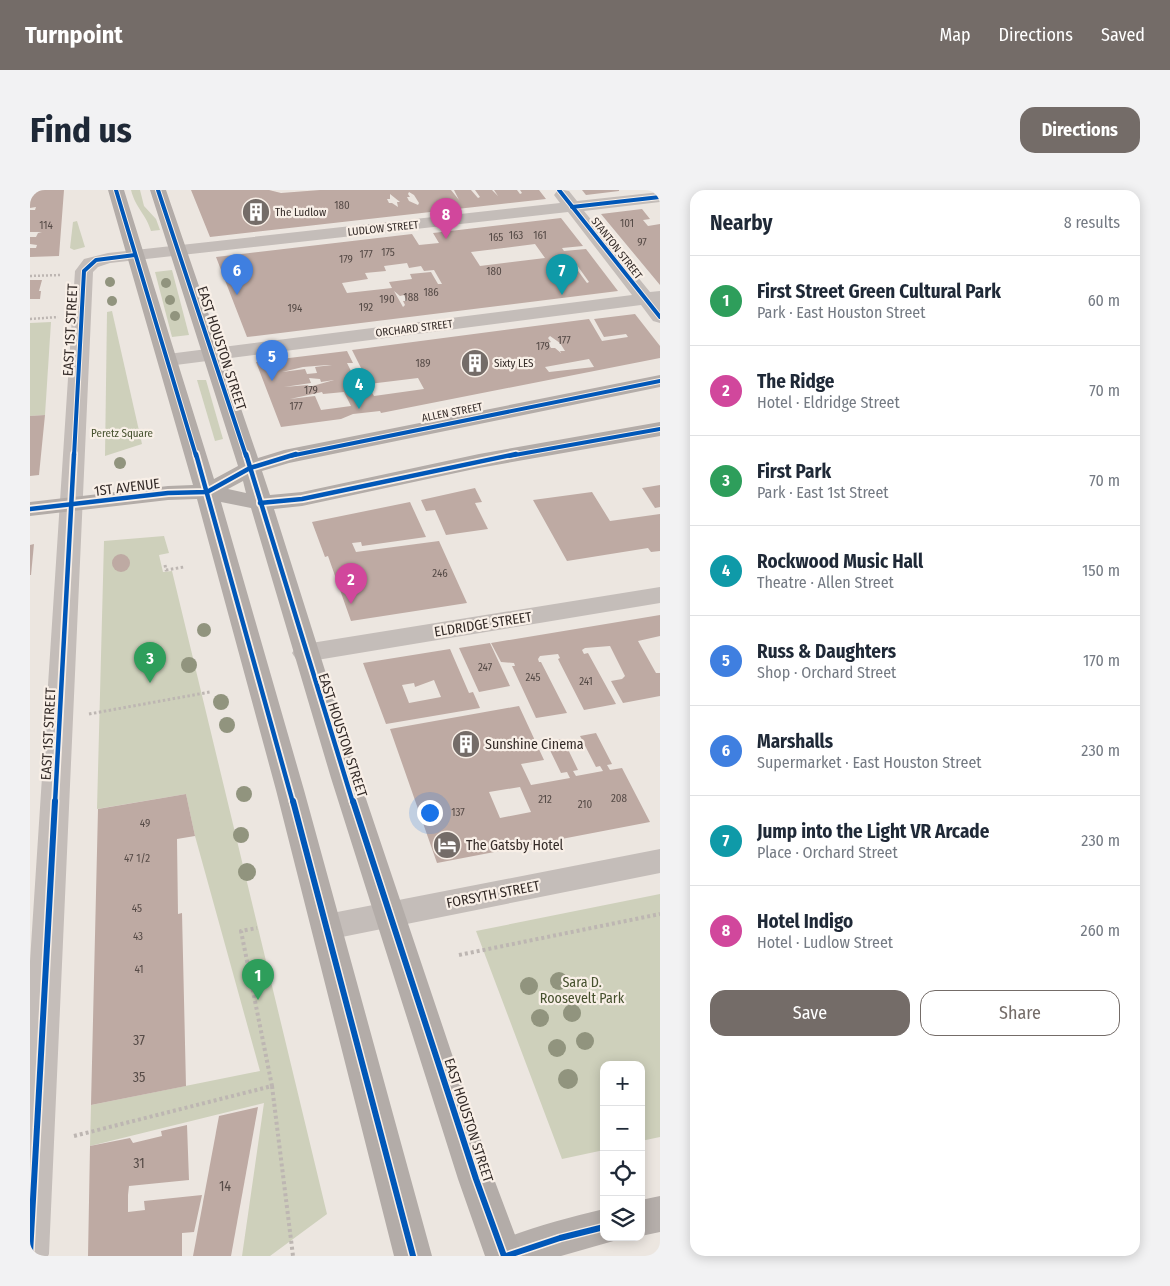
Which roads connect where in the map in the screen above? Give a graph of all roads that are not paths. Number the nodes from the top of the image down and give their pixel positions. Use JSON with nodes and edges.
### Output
{"nodes":[{"id":1,"x":116,"y":190,"type":"edge"},
{"id":2,"x":158,"y":190,"type":"edge"},
{"id":3,"x":559,"y":190,"type":"edge"},
{"id":4,"x":660,"y":197,"type":"edge"},
{"id":5,"x":572,"y":207,"type":"junction"},
{"id":6,"x":179,"y":250,"type":"junction"},
{"id":7,"x":135,"y":255,"type":"junction"},
{"id":8,"x":653,"y":298,"type":"edge"},
{"id":9,"x":660,"y":318,"type":"edge"},
{"id":10,"x":212,"y":354,"type":"junction"},
{"id":11,"x":168,"y":360,"type":"junction"},
{"id":12,"x":660,"y":380,"type":"edge"},
{"id":13,"x":660,"y":428,"type":"edge"},
{"id":14,"x":250,"y":468,"type":"junction"},
{"id":15,"x":207,"y":492,"type":"junction"},
{"id":16,"x":260,"y":503,"type":"junction"},
{"id":17,"x":72,"y":505,"type":"junction"},
{"id":18,"x":30,"y":509,"type":"edge"},
{"id":19,"x":660,"y":595,"type":"edge"},
{"id":20,"x":305,"y":653,"type":"junction"},
{"id":21,"x":660,"y":861,"type":"edge"},
{"id":22,"x":390,"y":914,"type":"junction"},
{"id":23,"x":327,"y":927,"type":"junction"},
{"id":24,"x":660,"y":1214,"type":"edge"},
{"id":25,"x":645,"y":1217,"type":"edge"},
{"id":26,"x":600,"y":1228,"type":"edge"},
{"id":27,"x":30,"y":1254,"type":"edge"},
{"id":28,"x":413,"y":1256,"type":"edge"},
{"id":29,"x":505,"y":1256,"type":"edge"}],
"edges":[{"from":1,"to":7,"type":"main road"},
{"from":2,"to":6,"type":"main road","name":"EAST HOUSTON STREET"},
{"from":3,"to":5,"type":"street","name":"STANTON STREET"},
{"from":4,"to":5,"type":"street","name":"LUDLOW STREET"},
{"from":5,"to":6,"type":"street","name":"LUDLOW STREET"},
{"from":5,"to":8,"type":"street","name":"STANTON STREET"},
{"from":6,"to":7,"type":"street","name":"LUDLOW STREET"},
{"from":6,"to":10,"type":"main road","name":"EAST HOUSTON STREET"},
{"from":7,"to":11,"type":"main road"},
{"from":7,"to":17,"type":"street","name":"EAST 1ST STREET"},
{"from":8,"to":9,"type":"street","name":"STANTON STREET"},
{"from":8,"to":10,"type":"street","name":"ORCHARD STREET"},
{"from":10,"to":11,"type":"street","name":"ORCHARD STREET"},
{"from":10,"to":14,"type":"main road","name":"EAST HOUSTON STREET"},
{"from":11,"to":15,"type":"main road"},
{"from":12,"to":14,"type":"main road","name":"ALLEN STREET"},
{"from":13,"to":16,"type":"main road"},
{"from":14,"to":15,"type":"main road","name":"1ST AVENUE"},
{"from":14,"to":16,"type":"main road","name":"EAST HOUSTON STREET"},
{"from":15,"to":16,"type":"main road"},
{"from":15,"to":17,"type":"main road","name":"1ST AVENUE"},
{"from":15,"to":23,"type":"main road"},
{"from":16,"to":20,"type":"main road","name":"EAST HOUSTON STREET"},
{"from":17,"to":18,"type":"main road","name":"1ST AVENUE"},
{"from":17,"to":27,"type":"street","name":"EAST 1ST STREET"},
{"from":19,"to":20,"type":"street","name":"ELDRIDGE STREET"},
{"from":20,"to":22,"type":"main road","name":"EAST HOUSTON STREET"},
{"from":21,"to":22,"type":"street","name":"FORSYTH STREET"},
{"from":22,"to":23,"type":"street","name":"FORSYTH STREET"},
{"from":22,"to":29,"type":"main road","name":"EAST HOUSTON STREET"},
{"from":23,"to":28,"type":"main road"},
{"from":24,"to":25,"type":"main road"},
{"from":26,"to":29,"type":"main road"}]}
